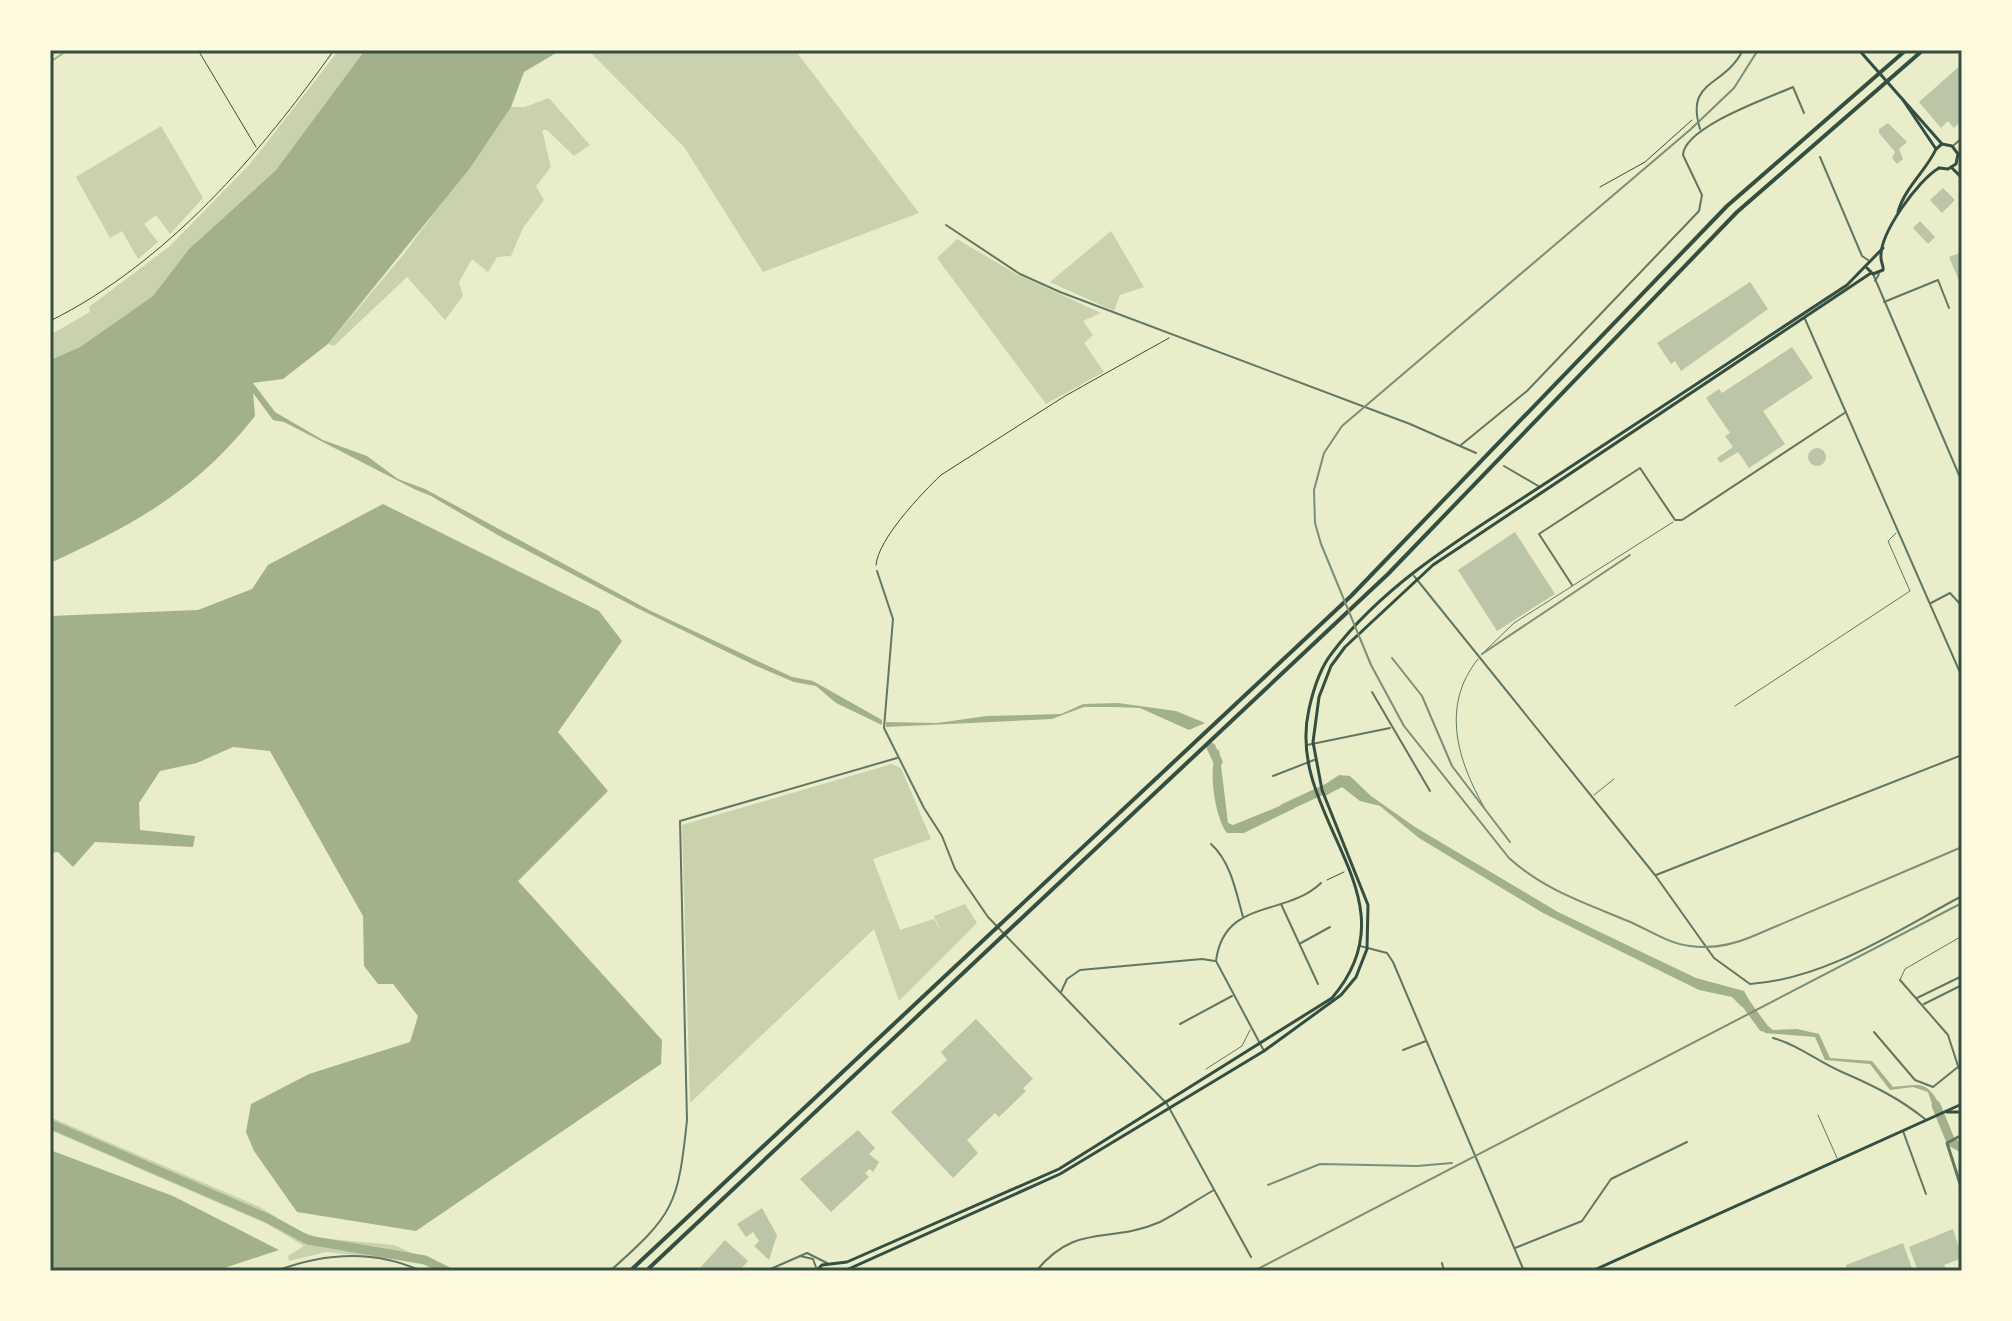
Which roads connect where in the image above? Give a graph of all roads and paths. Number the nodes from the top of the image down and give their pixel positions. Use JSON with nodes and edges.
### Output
{"nodes":[{"id":1,"x":198,"y":50,"type":"edge"},
{"id":2,"x":334,"y":50,"type":"edge"},
{"id":3,"x":1743,"y":50,"type":"edge"},
{"id":4,"x":1859,"y":50,"type":"edge"},
{"id":5,"x":1906,"y":50,"type":"edge"},
{"id":6,"x":1923,"y":50,"type":"edge"},
{"id":7,"x":1903,"y":100,"type":"junction"},
{"id":8,"x":1804,"y":113,"type":"dead end"},
{"id":9,"x":1696,"y":116,"type":"junction"},
{"id":10,"x":1701,"y":130,"type":"junction"},
{"id":11,"x":1962,"y":138,"type":"edge"},
{"id":12,"x":1942,"y":144,"type":"junction"},
{"id":13,"x":1952,"y":146,"type":"junction"},
{"id":14,"x":1962,"y":148,"type":"edge"},
{"id":15,"x":257,"y":149,"type":"junction"},
{"id":16,"x":1936,"y":149,"type":"junction"},
{"id":17,"x":1958,"y":154,"type":"junction"},
{"id":18,"x":1820,"y":157,"type":"dead end"},
{"id":19,"x":1933,"y":159,"type":"junction"},
{"id":20,"x":1957,"y":162,"type":"junction"},
{"id":21,"x":1962,"y":167,"type":"edge"},
{"id":22,"x":1939,"y":168,"type":"junction"},
{"id":23,"x":1952,"y":168,"type":"junction"},
{"id":24,"x":1962,"y":178,"type":"edge"},
{"id":25,"x":1600,"y":187,"type":"dead end"},
{"id":26,"x":1895,"y":220,"type":"junction"},
{"id":27,"x":946,"y":225,"type":"dead end"},
{"id":28,"x":1878,"y":257,"type":"junction"},
{"id":29,"x":1868,"y":260,"type":"junction"},
{"id":30,"x":1867,"y":268,"type":"junction"},
{"id":31,"x":1874,"y":274,"type":"junction"},
{"id":32,"x":1883,"y":303,"type":"junction"},
{"id":33,"x":1949,"y":308,"type":"dead end"},
{"id":34,"x":1804,"y":317,"type":"junction"},
{"id":35,"x":50,"y":321,"type":"edge"},
{"id":36,"x":1173,"y":336,"type":"junction"},
{"id":37,"x":1846,"y":412,"type":"junction"},
{"id":38,"x":1460,"y":446,"type":"junction"},
{"id":39,"x":1476,"y":453,"type":"dead end"},
{"id":40,"x":1504,"y":466,"type":"dead end"},
{"id":41,"x":1962,"y":482,"type":"edge"},
{"id":42,"x":1540,"y":486,"type":"junction"},
{"id":43,"x":1543,"y":491,"type":"junction"},
{"id":44,"x":1675,"y":520,"type":"junction"},
{"id":45,"x":1486,"y":526,"type":"junction"},
{"id":46,"x":1898,"y":531,"type":"junction"},
{"id":47,"x":877,"y":571,"type":"joint"},
{"id":48,"x":1414,"y":576,"type":"junction"},
{"id":49,"x":1572,"y":585,"type":"junction"},
{"id":50,"x":1930,"y":604,"type":"junction"},
{"id":51,"x":1961,"y":605,"type":"edge"},
{"id":52,"x":1480,"y":657,"type":"junction"},
{"id":53,"x":1962,"y":677,"type":"edge"},
{"id":54,"x":1372,"y":692,"type":"dead end"},
{"id":55,"x":1735,"y":706,"type":"dead end"},
{"id":56,"x":1391,"y":728,"type":"junction"},
{"id":57,"x":1313,"y":744,"type":"junction"},
{"id":58,"x":1307,"y":745,"type":"junction"},
{"id":59,"x":1961,"y":756,"type":"edge"},
{"id":60,"x":898,"y":758,"type":"junction"},
{"id":61,"x":1314,"y":760,"type":"junction"},
{"id":62,"x":1308,"y":762,"type":"junction"},
{"id":63,"x":1273,"y":776,"type":"dead end"},
{"id":64,"x":1614,"y":779,"type":"dead end"},
{"id":65,"x":1430,"y":791,"type":"dead end"},
{"id":66,"x":1592,"y":797,"type":"junction"},
{"id":67,"x":1484,"y":807,"type":"dead end"},
{"id":68,"x":1211,"y":844,"type":"dead end"},
{"id":69,"x":1350,"y":869,"type":"junction"},
{"id":70,"x":1655,"y":875,"type":"junction"},
{"id":71,"x":1321,"y":883,"type":"joint"},
{"id":72,"x":1962,"y":896,"type":"edge"},
{"id":73,"x":1281,"y":902,"type":"junction"},
{"id":74,"x":1243,"y":918,"type":"junction"},
{"id":75,"x":1330,"y":927,"type":"dead end"},
{"id":76,"x":1962,"y":936,"type":"edge"},
{"id":77,"x":1300,"y":944,"type":"junction"},
{"id":78,"x":1360,"y":946,"type":"junction"},
{"id":79,"x":1368,"y":948,"type":"junction"},
{"id":80,"x":1216,"y":961,"type":"junction"},
{"id":81,"x":1962,"y":976,"type":"edge"},
{"id":82,"x":1900,"y":980,"type":"joint"},
{"id":83,"x":1318,"y":984,"type":"dead end"},
{"id":84,"x":1962,"y":985,"type":"edge"},
{"id":85,"x":1061,"y":993,"type":"junction"},
{"id":86,"x":1234,"y":995,"type":"junction"},
{"id":87,"x":1917,"y":998,"type":"junction"},
{"id":88,"x":1923,"y":1005,"type":"junction"},
{"id":89,"x":1180,"y":1024,"type":"dead end"},
{"id":90,"x":1251,"y":1028,"type":"junction"},
{"id":91,"x":1874,"y":1032,"type":"dead end"},
{"id":92,"x":1773,"y":1038,"type":"dead end"},
{"id":93,"x":1427,"y":1040,"type":"junction"},
{"id":94,"x":1261,"y":1046,"type":"junction"},
{"id":95,"x":1403,"y":1050,"type":"dead end"},
{"id":96,"x":1264,"y":1051,"type":"junction"},
{"id":97,"x":1958,"y":1067,"type":"junction"},
{"id":98,"x":1206,"y":1069,"type":"dead end"},
{"id":99,"x":1962,"y":1072,"type":"edge"},
{"id":100,"x":1962,"y":1104,"type":"edge"},
{"id":101,"x":1168,"y":1106,"type":"junction"},
{"id":102,"x":1962,"y":1112,"type":"edge"},
{"id":103,"x":1943,"y":1113,"type":"junction"},
{"id":104,"x":1818,"y":1115,"type":"dead end"},
{"id":105,"x":1926,"y":1120,"type":"junction"},
{"id":106,"x":1903,"y":1130,"type":"junction"},
{"id":107,"x":1960,"y":1136,"type":"edge"},
{"id":108,"x":1687,"y":1142,"type":"dead end"},
{"id":109,"x":1838,"y":1161,"type":"junction"},
{"id":110,"x":1215,"y":1189,"type":"junction"},
{"id":111,"x":1962,"y":1190,"type":"edge"},
{"id":112,"x":1926,"y":1194,"type":"dead end"},
{"id":113,"x":1514,"y":1248,"type":"junction"},
{"id":114,"x":799,"y":1256,"type":"junction"},
{"id":115,"x":1251,"y":1257,"type":"dead end"},
{"id":116,"x":1442,"y":1263,"type":"dead end"},
{"id":117,"x":828,"y":1264,"type":"junction"},
{"id":118,"x":834,"y":1265,"type":"junction"},
{"id":119,"x":817,"y":1270,"type":"edge"},
{"id":120,"x":276,"y":1271,"type":"edge"},
{"id":121,"x":421,"y":1271,"type":"edge"},
{"id":122,"x":610,"y":1271,"type":"edge"},
{"id":123,"x":630,"y":1271,"type":"edge"},
{"id":124,"x":646,"y":1271,"type":"edge"},
{"id":125,"x":766,"y":1271,"type":"edge"},
{"id":126,"x":842,"y":1271,"type":"edge"},
{"id":127,"x":1036,"y":1271,"type":"edge"},
{"id":128,"x":1444,"y":1271,"type":"edge"},
{"id":129,"x":1524,"y":1271,"type":"edge"},
{"id":130,"x":1592,"y":1271,"type":"edge"}],
"edges":[{"from":1,"to":15,"type":"path"},
{"from":2,"to":15,"type":"path"},
{"from":3,"to":9,"type":"street"},
{"from":4,"to":7,"type":"main road"},
{"from":5,"to":123,"type":"highway"},
{"from":6,"to":124,"type":"highway"},
{"from":7,"to":12,"type":"main road"},
{"from":7,"to":16,"type":"main road"},
{"from":8,"to":10,"type":"street"},
{"from":9,"to":10,"type":"street"},
{"from":9,"to":25,"type":"path"},
{"from":10,"to":38,"type":"street"},
{"from":11,"to":13,"type":"street"},
{"from":12,"to":13,"type":"main road"},
{"from":12,"to":16,"type":"main road"},
{"from":13,"to":17,"type":"main road"},
{"from":14,"to":17,"type":"street"},
{"from":15,"to":35,"type":"path"},
{"from":16,"to":19,"type":"main road"},
{"from":17,"to":20,"type":"main road"},
{"from":18,"to":29,"type":"street"},
{"from":19,"to":22,"type":"main road"},
{"from":19,"to":26,"type":"main road"},
{"from":20,"to":21,"type":"main road"},
{"from":20,"to":23,"type":"main road"},
{"from":22,"to":23,"type":"main road"},
{"from":22,"to":26,"type":"main road"},
{"from":23,"to":24,"type":"main road"},
{"from":26,"to":28,"type":"main road"},
{"from":27,"to":36,"type":"street"},
{"from":28,"to":29,"type":"main road"},
{"from":28,"to":31,"type":"main road"},
{"from":29,"to":30,"type":"main road"},
{"from":30,"to":31,"type":"main road"},
{"from":30,"to":34,"type":"main road"},
{"from":31,"to":32,"type":"street"},
{"from":31,"to":34,"type":"main road"},
{"from":32,"to":33,"type":"street"},
{"from":32,"to":41,"type":"street"},
{"from":34,"to":37,"type":"street"},
{"from":34,"to":42,"type":"main road"},
{"from":34,"to":43,"type":"main road"},
{"from":36,"to":38,"type":"street"},
{"from":36,"to":47,"type":"path"},
{"from":37,"to":44,"type":"street"},
{"from":37,"to":46,"type":"street"},
{"from":38,"to":39,"type":"street"},
{"from":40,"to":42,"type":"street"},
{"from":42,"to":43,"type":"street"},
{"from":42,"to":45,"type":"main road"},
{"from":43,"to":45,"type":"main road"},
{"from":44,"to":49,"type":"lane"},
{"from":44,"to":49,"type":"street"},
{"from":45,"to":48,"type":"main road"},
{"from":46,"to":50,"type":"street"},
{"from":46,"to":55,"type":"lane"},
{"from":47,"to":60,"type":"street"},
{"from":48,"to":52,"type":"street"},
{"from":48,"to":57,"type":"main road"},
{"from":48,"to":58,"type":"main road"},
{"from":49,"to":52,"type":"lane"},
{"from":50,"to":51,"type":"street"},
{"from":50,"to":53,"type":"street"},
{"from":52,"to":66,"type":"street"},
{"from":52,"to":67,"type":"lane"},
{"from":54,"to":56,"type":"street"},
{"from":56,"to":57,"type":"street"},
{"from":56,"to":65,"type":"street"},
{"from":57,"to":58,"type":"street"},
{"from":57,"to":61,"type":"main road"},
{"from":58,"to":62,"type":"main road"},
{"from":59,"to":70,"type":"street"},
{"from":60,"to":85,"type":"street"},
{"from":60,"to":122,"type":"street"},
{"from":61,"to":62,"type":"street"},
{"from":61,"to":79,"type":"main road"},
{"from":62,"to":63,"type":"street"},
{"from":62,"to":69,"type":"main road"},
{"from":64,"to":66,"type":"lane"},
{"from":66,"to":70,"type":"street"},
{"from":68,"to":74,"type":"street"},
{"from":69,"to":71,"type":"path"},
{"from":69,"to":78,"type":"main road"},
{"from":70,"to":72,"type":"street"},
{"from":71,"to":73,"type":"street"},
{"from":73,"to":74,"type":"street"},
{"from":73,"to":77,"type":"street"},
{"from":74,"to":80,"type":"street"},
{"from":75,"to":77,"type":"street"},
{"from":76,"to":82,"type":"lane"},
{"from":77,"to":83,"type":"street"},
{"from":78,"to":79,"type":"street"},
{"from":78,"to":94,"type":"main road"},
{"from":79,"to":93,"type":"street"},
{"from":79,"to":96,"type":"main road"},
{"from":80,"to":85,"type":"street"},
{"from":80,"to":86,"type":"street"},
{"from":81,"to":87,"type":"street"},
{"from":82,"to":87,"type":"street"},
{"from":84,"to":88,"type":"street"},
{"from":85,"to":101,"type":"street"},
{"from":86,"to":89,"type":"street"},
{"from":86,"to":90,"type":"street"},
{"from":87,"to":88,"type":"street"},
{"from":88,"to":97,"type":"street"},
{"from":90,"to":94,"type":"street"},
{"from":90,"to":98,"type":"lane"},
{"from":91,"to":97,"type":"street"},
{"from":92,"to":105,"type":"street"},
{"from":93,"to":95,"type":"street"},
{"from":93,"to":113,"type":"street"},
{"from":94,"to":96,"type":"street"},
{"from":94,"to":101,"type":"main road"},
{"from":96,"to":101,"type":"main road"},
{"from":97,"to":99,"type":"street"},
{"from":100,"to":103,"type":"main road"},
{"from":101,"to":110,"type":"street"},
{"from":101,"to":118,"type":"main road"},
{"from":101,"to":126,"type":"main road"},
{"from":102,"to":103,"type":"main road"},
{"from":103,"to":105,"type":"main road"},
{"from":104,"to":109,"type":"lane"},
{"from":105,"to":106,"type":"main road"},
{"from":106,"to":109,"type":"main road"},
{"from":106,"to":112,"type":"street"},
{"from":107,"to":111,"type":"street"},
{"from":108,"to":113,"type":"street"},
{"from":109,"to":130,"type":"main road"},
{"from":110,"to":115,"type":"street"},
{"from":110,"to":127,"type":"street"},
{"from":113,"to":129,"type":"street"},
{"from":114,"to":117,"type":"street"},
{"from":114,"to":119,"type":"street"},
{"from":114,"to":125,"type":"street"},
{"from":116,"to":128,"type":"street"},
{"from":117,"to":118,"type":"main road"},
{"from":117,"to":119,"type":"main road"},
{"from":118,"to":126,"type":"main road"},
{"from":120,"to":121,"type":"street"}]}
